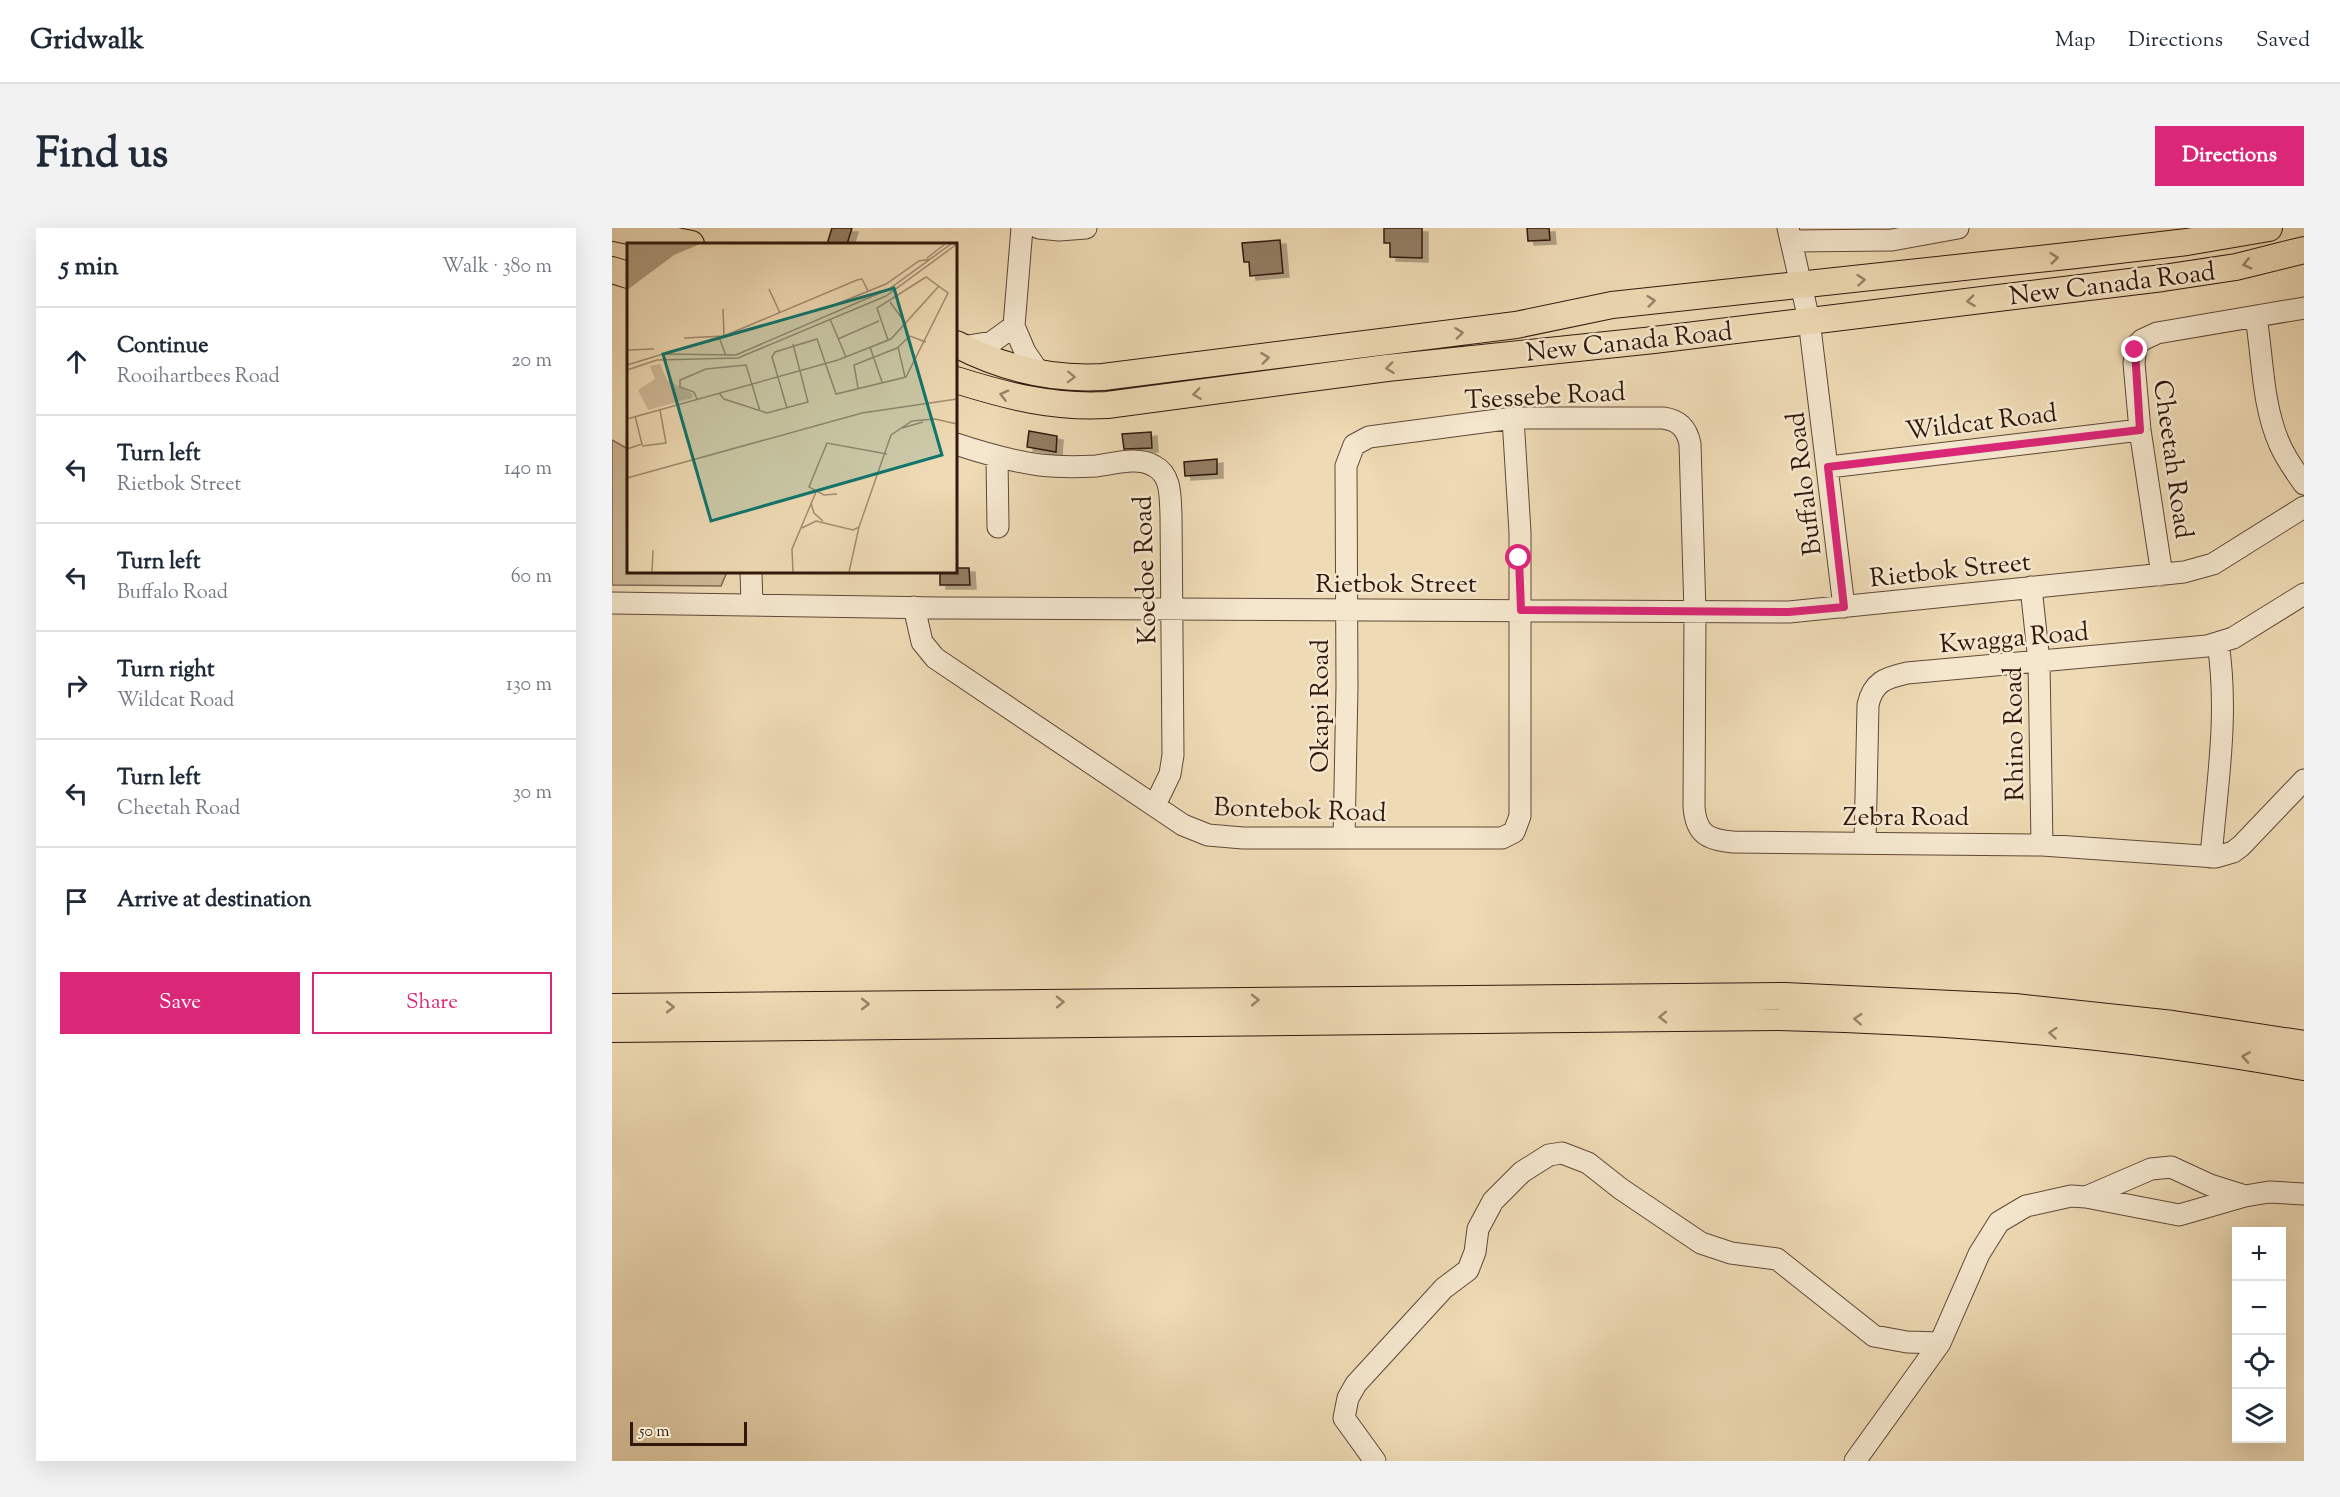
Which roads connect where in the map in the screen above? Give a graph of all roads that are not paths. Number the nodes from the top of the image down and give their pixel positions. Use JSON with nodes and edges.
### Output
{"nodes":[{"id":1,"x":615,"y":228,"type":"edge"},
{"id":2,"x":1022,"y":228,"type":"edge"},
{"id":3,"x":1086,"y":228,"type":"edge"},
{"id":4,"x":1958,"y":228,"type":"edge"},
{"id":5,"x":2269,"y":228,"type":"edge"},
{"id":6,"x":1053,"y":229,"type":"edge"},
{"id":7,"x":1789,"y":235,"type":"edge"},
{"id":8,"x":686,"y":243,"type":"edge"},
{"id":9,"x":2304,"y":250,"type":"edge"},
{"id":10,"x":612,"y":270,"type":"edge"},
{"id":11,"x":627,"y":275,"type":"edge"},
{"id":12,"x":1802,"y":285,"type":"junction"},
{"id":13,"x":2304,"y":308,"type":"edge"},
{"id":14,"x":2256,"y":317,"type":"junction"},
{"id":15,"x":1809,"y":320,"type":"junction"},
{"id":16,"x":1014,"y":326,"type":"junction"},
{"id":17,"x":959,"y":346,"type":"edge"},
{"id":18,"x":1040,"y":374,"type":"junction"},
{"id":19,"x":957,"y":381,"type":"edge"},
{"id":20,"x":1513,"y":418,"type":"junction"},
{"id":21,"x":2140,"y":430,"type":"junction"},
{"id":22,"x":957,"y":444,"type":"edge"},
{"id":23,"x":997,"y":457,"type":"junction"},
{"id":24,"x":1828,"y":467,"type":"junction"},
{"id":25,"x":2304,"y":484,"type":"edge"},
{"id":26,"x":2304,"y":507,"type":"edge"},
{"id":27,"x":998,"y":527,"type":"dead end"},
{"id":28,"x":751,"y":573,"type":"edge"},
{"id":29,"x":2162,"y":575,"type":"junction"},
{"id":30,"x":2031,"y":587,"type":"junction"},
{"id":31,"x":2304,"y":594,"type":"edge"},
{"id":32,"x":612,"y":603,"type":"edge"},
{"id":33,"x":752,"y":605,"type":"junction"},
{"id":34,"x":914,"y":607,"type":"junction"},
{"id":35,"x":1844,"y":607,"type":"junction"},
{"id":36,"x":1173,"y":609,"type":"junction"},
{"id":37,"x":1347,"y":610,"type":"junction"},
{"id":38,"x":1521,"y":610,"type":"junction"},
{"id":39,"x":1695,"y":612,"type":"junction"},
{"id":40,"x":2218,"y":643,"type":"junction"},
{"id":41,"x":2039,"y":662,"type":"junction"},
{"id":42,"x":2304,"y":780,"type":"edge"},
{"id":43,"x":1155,"y":805,"type":"junction"},
{"id":44,"x":1344,"y":838,"type":"junction"},
{"id":45,"x":1865,"y":843,"type":"junction"},
{"id":46,"x":2042,"y":845,"type":"junction"},
{"id":47,"x":2211,"y":857,"type":"junction"},
{"id":48,"x":612,"y":1007,"type":"edge"},
{"id":49,"x":612,"y":1029,"type":"edge"},
{"id":50,"x":2304,"y":1044,"type":"edge"},
{"id":51,"x":2304,"y":1067,"type":"edge"},
{"id":52,"x":2304,"y":1194,"type":"edge"},
{"id":53,"x":2245,"y":1196,"type":"junction"},
{"id":54,"x":2086,"y":1197,"type":"junction"},
{"id":55,"x":1940,"y":1343,"type":"junction"},
{"id":56,"x":1375,"y":1461,"type":"edge"},
{"id":57,"x":1855,"y":1461,"type":"edge"}],
"edges":[{"from":1,"to":8,"type":"main road"},
{"from":2,"to":16,"type":"street"},
{"from":3,"to":6,"type":"street"},
{"from":4,"to":7,"type":"street"},
{"from":12,"to":5,"type":"main road","name":"New Canada Road","one_way":true},
{"from":7,"to":12,"type":"street","name":"Buffalo Road"},
{"from":9,"to":15,"type":"main road","name":"New Canada Road","one_way":true},
{"from":10,"to":11,"type":"main road"},
{"from":12,"to":15,"type":"street","name":"Buffalo Road"},
{"from":18,"to":12,"type":"main road","name":"New Canada Road","one_way":true},
{"from":13,"to":14,"type":"street"},
{"from":14,"to":21,"type":"street","name":"Cheetah Road"},
{"from":14,"to":25,"type":"street"},
{"from":15,"to":19,"type":"main road","name":"New Canada Road","one_way":true},
{"from":15,"to":24,"type":"street","name":"Buffalo Road"},
{"from":16,"to":17,"type":"street"},
{"from":16,"to":18,"type":"street"},
{"from":17,"to":18,"type":"main road","name":"New Canada Road"},
{"from":20,"to":37,"type":"street","name":"Tsessebe Road"},
{"from":20,"to":38,"type":"street"},
{"from":20,"to":39,"type":"street","name":"Tsessebe Road"},
{"from":21,"to":24,"type":"street","name":"Wildcat Road"},
{"from":21,"to":29,"type":"street","name":"Cheetah Road"},
{"from":22,"to":23,"type":"street","name":"Koedoe Road"},
{"from":23,"to":27,"type":"street"},
{"from":23,"to":36,"type":"street","name":"Koedoe Road"},
{"from":24,"to":35,"type":"street","name":"Buffalo Road"},
{"from":26,"to":29,"type":"street","name":"Rietbok Street"},
{"from":28,"to":33,"type":"street"},
{"from":29,"to":30,"type":"street","name":"Rietbok Street"},
{"from":30,"to":35,"type":"street","name":"Rietbok Street"},
{"from":30,"to":41,"type":"street","name":"Rhino Road"},
{"from":31,"to":40,"type":"street","name":"Kwagga Road"},
{"from":32,"to":33,"type":"street","name":"Rietbok Street"},
{"from":33,"to":34,"type":"street","name":"Rietbok Street"},
{"from":34,"to":36,"type":"street","name":"Rietbok Street"},
{"from":34,"to":43,"type":"street","name":"Bontebok Road"},
{"from":35,"to":39,"type":"street","name":"Rietbok Street"},
{"from":36,"to":37,"type":"street","name":"Rietbok Street"},
{"from":36,"to":43,"type":"street","name":"Koedoe Road"},
{"from":37,"to":38,"type":"street","name":"Rietbok Street"},
{"from":37,"to":44,"type":"street","name":"Okapi Road"},
{"from":38,"to":39,"type":"street","name":"Rietbok Street"},
{"from":38,"to":44,"type":"street","name":"Bontebok Road"},
{"from":39,"to":45,"type":"street","name":"Zebra Road"},
{"from":40,"to":41,"type":"street","name":"Kwagga Road"},
{"from":40,"to":47,"type":"street"},
{"from":41,"to":45,"type":"street","name":"Kwagga Road"},
{"from":41,"to":46,"type":"street","name":"Rhino Road"},
{"from":42,"to":47,"type":"street","name":"Zebra Road"},
{"from":43,"to":44,"type":"street","name":"Bontebok Road"},
{"from":45,"to":46,"type":"street","name":"Zebra Road"},
{"from":46,"to":47,"type":"street","name":"Zebra Road"},
{"from":48,"to":50,"type":"main road","one_way":true},
{"from":51,"to":49,"type":"main road","one_way":true},
{"from":52,"to":53,"type":"street"},
{"from":53,"to":54,"type":"street"},
{"from":53,"to":54,"type":"street"},
{"from":54,"to":55,"type":"street"},
{"from":55,"to":56,"type":"street"},
{"from":55,"to":57,"type":"street"}]}
